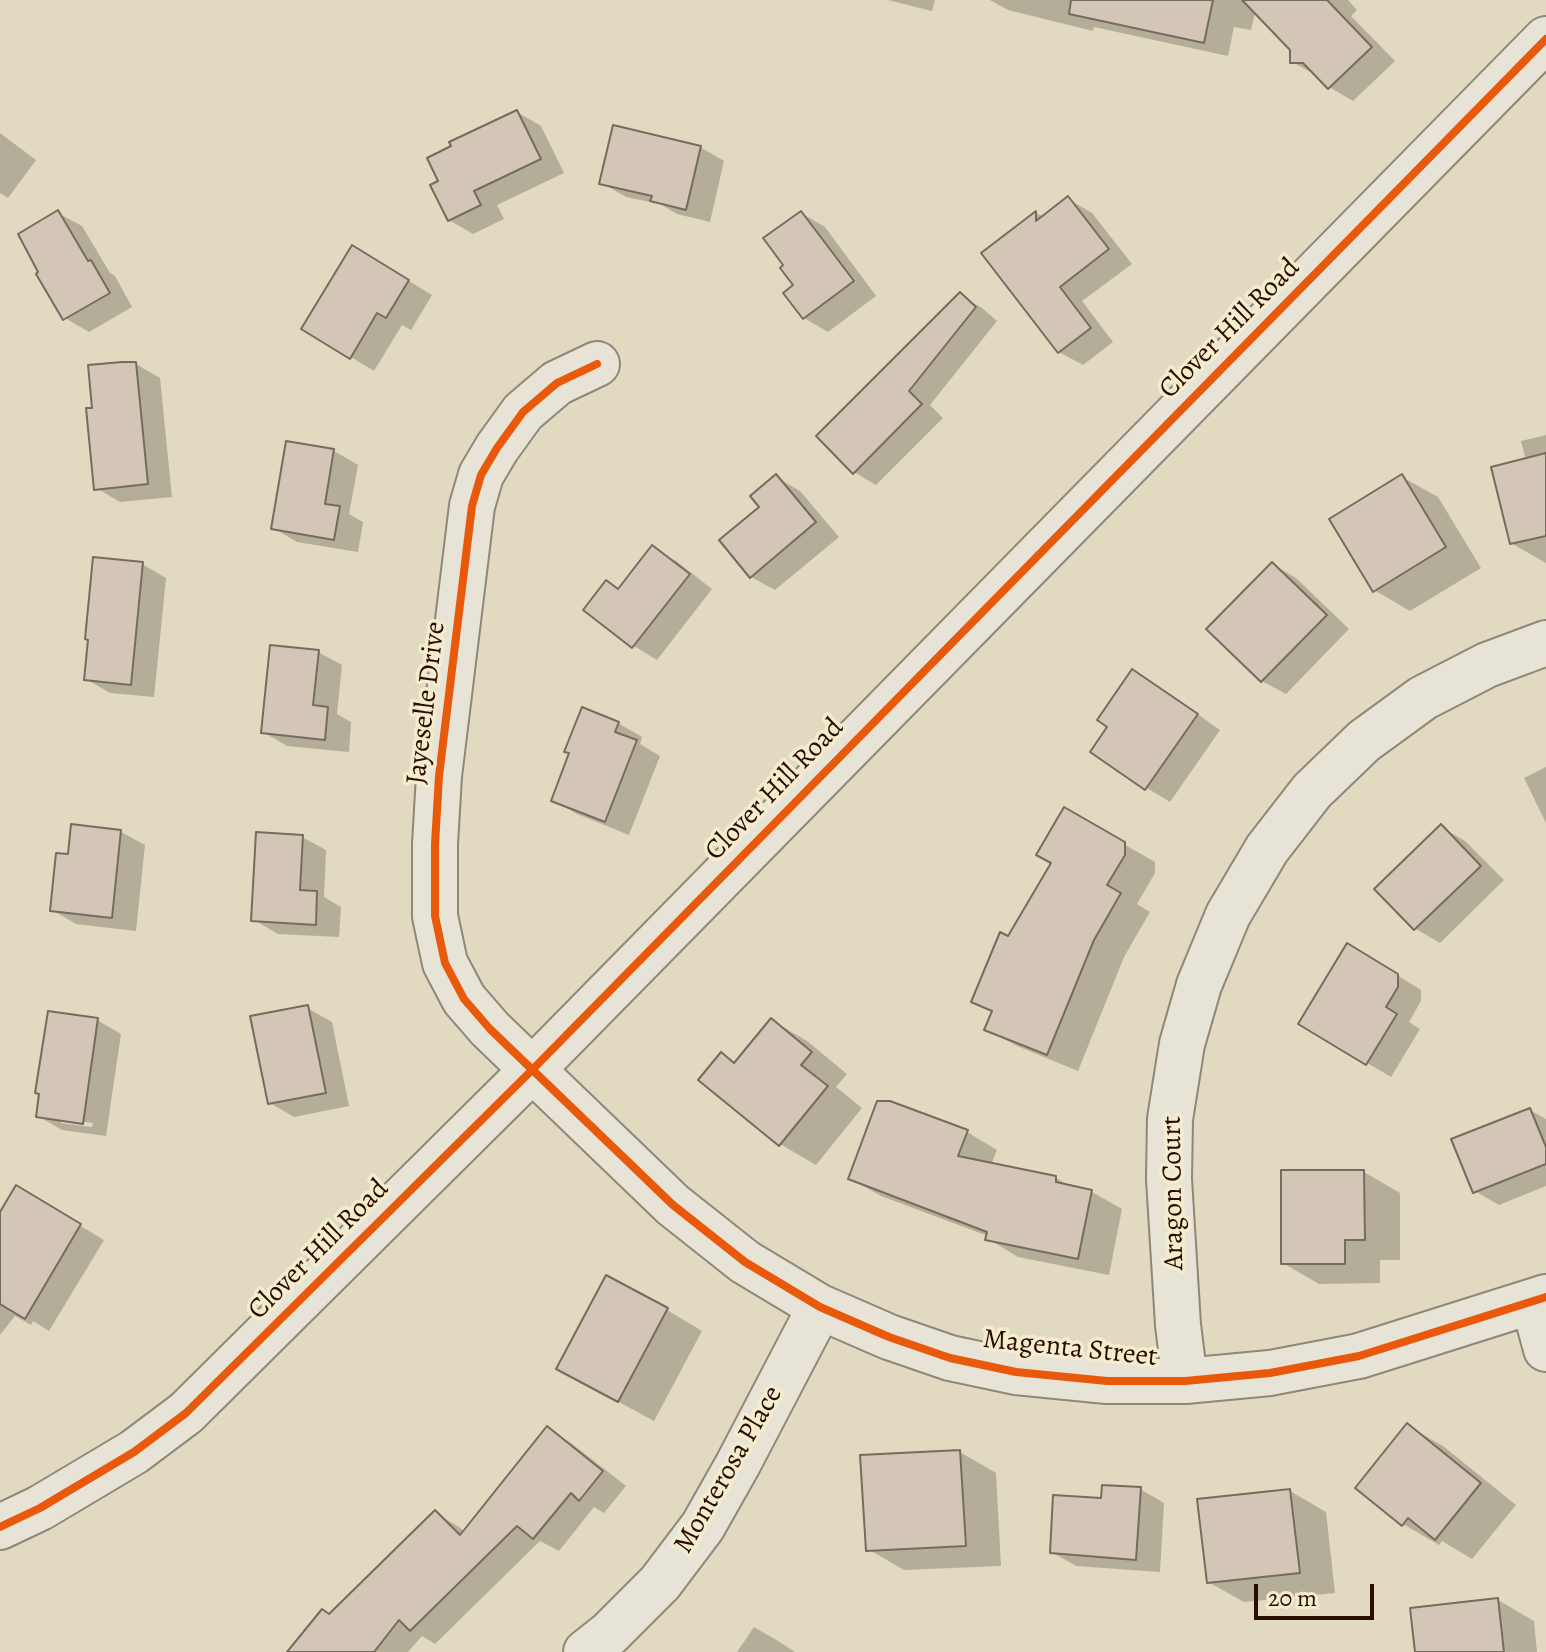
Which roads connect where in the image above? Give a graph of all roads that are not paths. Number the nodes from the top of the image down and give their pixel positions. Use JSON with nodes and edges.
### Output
{"nodes":[{"id":1,"x":1546,"y":39,"type":"edge"},
{"id":2,"x":597,"y":364,"type":"dead end"},
{"id":3,"x":1546,"y":643,"type":"edge"},
{"id":4,"x":532,"y":1070,"type":"junction"},
{"id":5,"x":1539,"y":1299,"type":"edge"},
{"id":6,"x":820,"y":1307,"type":"junction"},
{"id":7,"x":1546,"y":1349,"type":"edge"},
{"id":8,"x":1185,"y":1381,"type":"junction"},
{"id":9,"x":0,"y":1527,"type":"edge"},
{"id":10,"x":586,"y":1652,"type":"edge"}],
"edges":[{"from":1,"to":4,"type":"street","name":"Clover Hill Road"},
{"from":2,"to":4,"type":"street","name":"Jayeselle Drive"},
{"from":3,"to":8,"type":"street","name":"Aragon Court"},
{"from":4,"to":6,"type":"street","name":"Magenta Street"},
{"from":4,"to":9,"type":"street","name":"Clover Hill Road"},
{"from":5,"to":7,"type":"street"},
{"from":5,"to":8,"type":"street","name":"Magenta Street"},
{"from":6,"to":8,"type":"street","name":"Magenta Street"},
{"from":6,"to":10,"type":"street","name":"Monterosa Place"}]}
